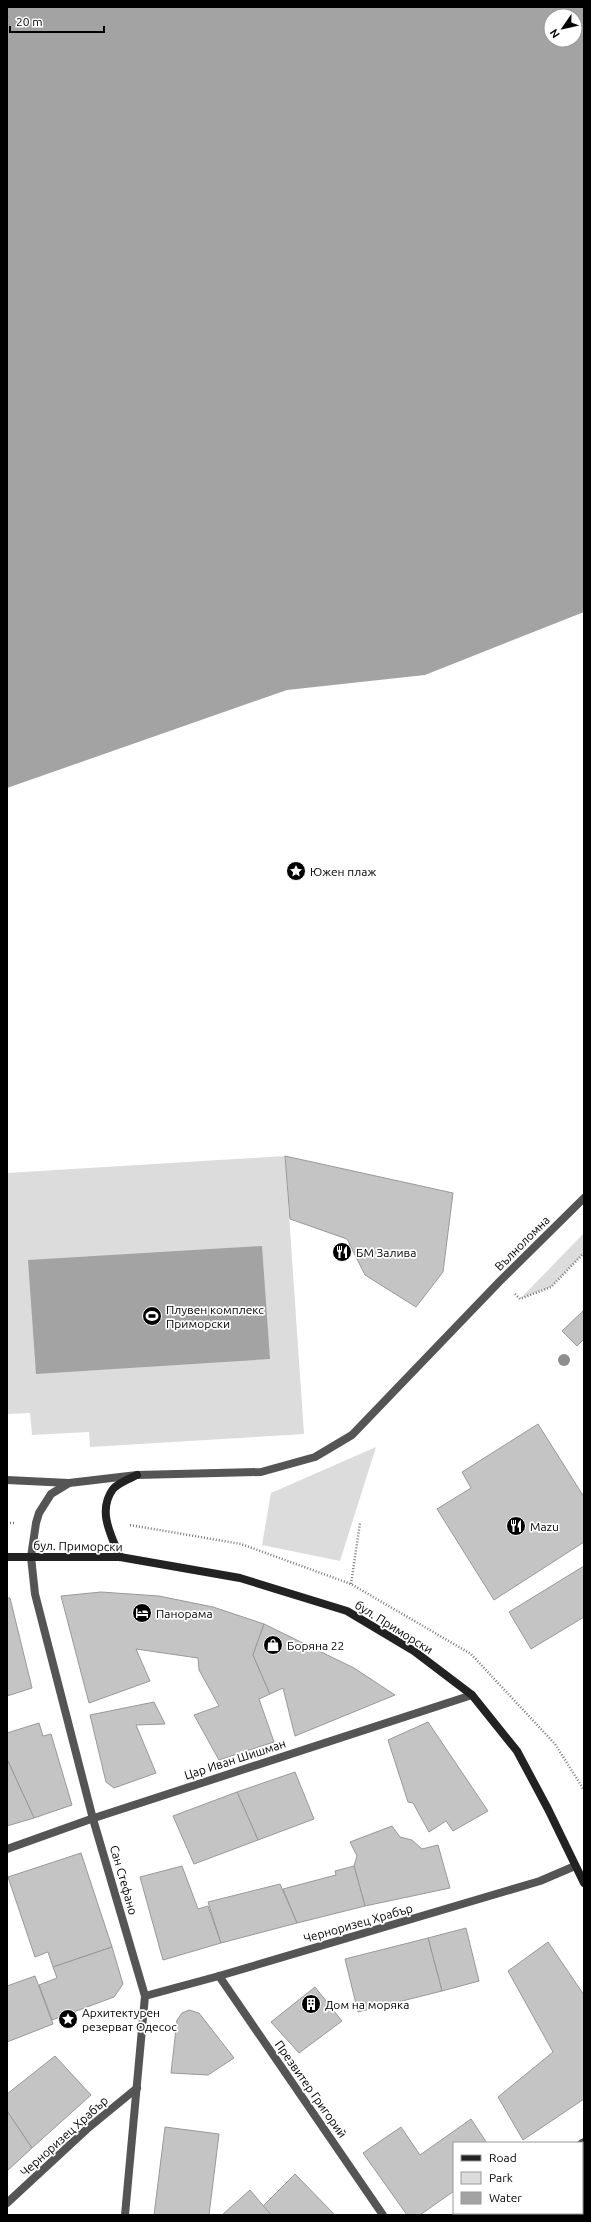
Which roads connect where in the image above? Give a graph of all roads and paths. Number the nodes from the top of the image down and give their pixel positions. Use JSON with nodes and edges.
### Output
{"nodes":[{"id":1,"x":584,"y":1198,"type":"edge"},
{"id":2,"x":584,"y":1253,"type":"edge"},
{"id":3,"x":520,"y":1298,"type":"dead end"},
{"id":4,"x":137,"y":1474,"type":"junction"},
{"id":5,"x":7,"y":1480,"type":"edge"},
{"id":6,"x":69,"y":1483,"type":"junction"},
{"id":7,"x":106,"y":1521,"type":"junction"},
{"id":8,"x":360,"y":1523,"type":"dead end"},
{"id":9,"x":7,"y":1557,"type":"edge"},
{"id":10,"x":32,"y":1557,"type":"junction"},
{"id":11,"x":120,"y":1557,"type":"junction"},
{"id":12,"x":472,"y":1695,"type":"junction"},
{"id":13,"x":93,"y":1819,"type":"junction"},
{"id":14,"x":7,"y":1849,"type":"edge"},
{"id":15,"x":575,"y":1866,"type":"junction"},
{"id":16,"x":584,"y":1884,"type":"edge"},
{"id":17,"x":219,"y":1976,"type":"junction"},
{"id":18,"x":145,"y":1996,"type":"junction"},
{"id":19,"x":137,"y":2088,"type":"junction"},
{"id":20,"x":7,"y":2203,"type":"edge"},
{"id":21,"x":125,"y":2215,"type":"edge"},
{"id":22,"x":383,"y":2215,"type":"edge"}],
"edges":[{"from":1,"to":4,"type":"street","name":"Вълноломна"},
{"from":2,"to":3,"type":"path"},
{"from":4,"to":6,"type":"street","name":"Вълноломна"},
{"from":4,"to":7,"type":"main road"},
{"from":5,"to":6,"type":"street"},
{"from":6,"to":10,"type":"street","name":"Сан Стефано"},
{"from":7,"to":8,"type":"path"},
{"from":7,"to":11,"type":"main road"},
{"from":9,"to":10,"type":"main road","name":"бул. Приморски"},
{"from":10,"to":11,"type":"main road","name":"бул. Приморски"},
{"from":10,"to":13,"type":"street","name":"Сан Стефано"},
{"from":11,"to":12,"type":"main road","name":"бул. Приморски"},
{"from":12,"to":13,"type":"street","name":"Цар Иван Шишман"},
{"from":12,"to":15,"type":"main road","name":"бул. Приморски"},
{"from":13,"to":14,"type":"street","name":"Цар Иван Шишман"},
{"from":13,"to":18,"type":"street","name":"Сан Стефано"},
{"from":15,"to":16,"type":"main road","name":"бул. Приморски"},
{"from":15,"to":17,"type":"street","name":"Черноризец Храбър"},
{"from":17,"to":18,"type":"street","name":"Черноризец Храбър"},
{"from":17,"to":22,"type":"street","name":"Презвитер Григорий"},
{"from":18,"to":19,"type":"street","name":"Сан Стефано"},
{"from":19,"to":20,"type":"street","name":"Черноризец Храбър"},
{"from":19,"to":21,"type":"street","name":"Сан Стефано"}]}
